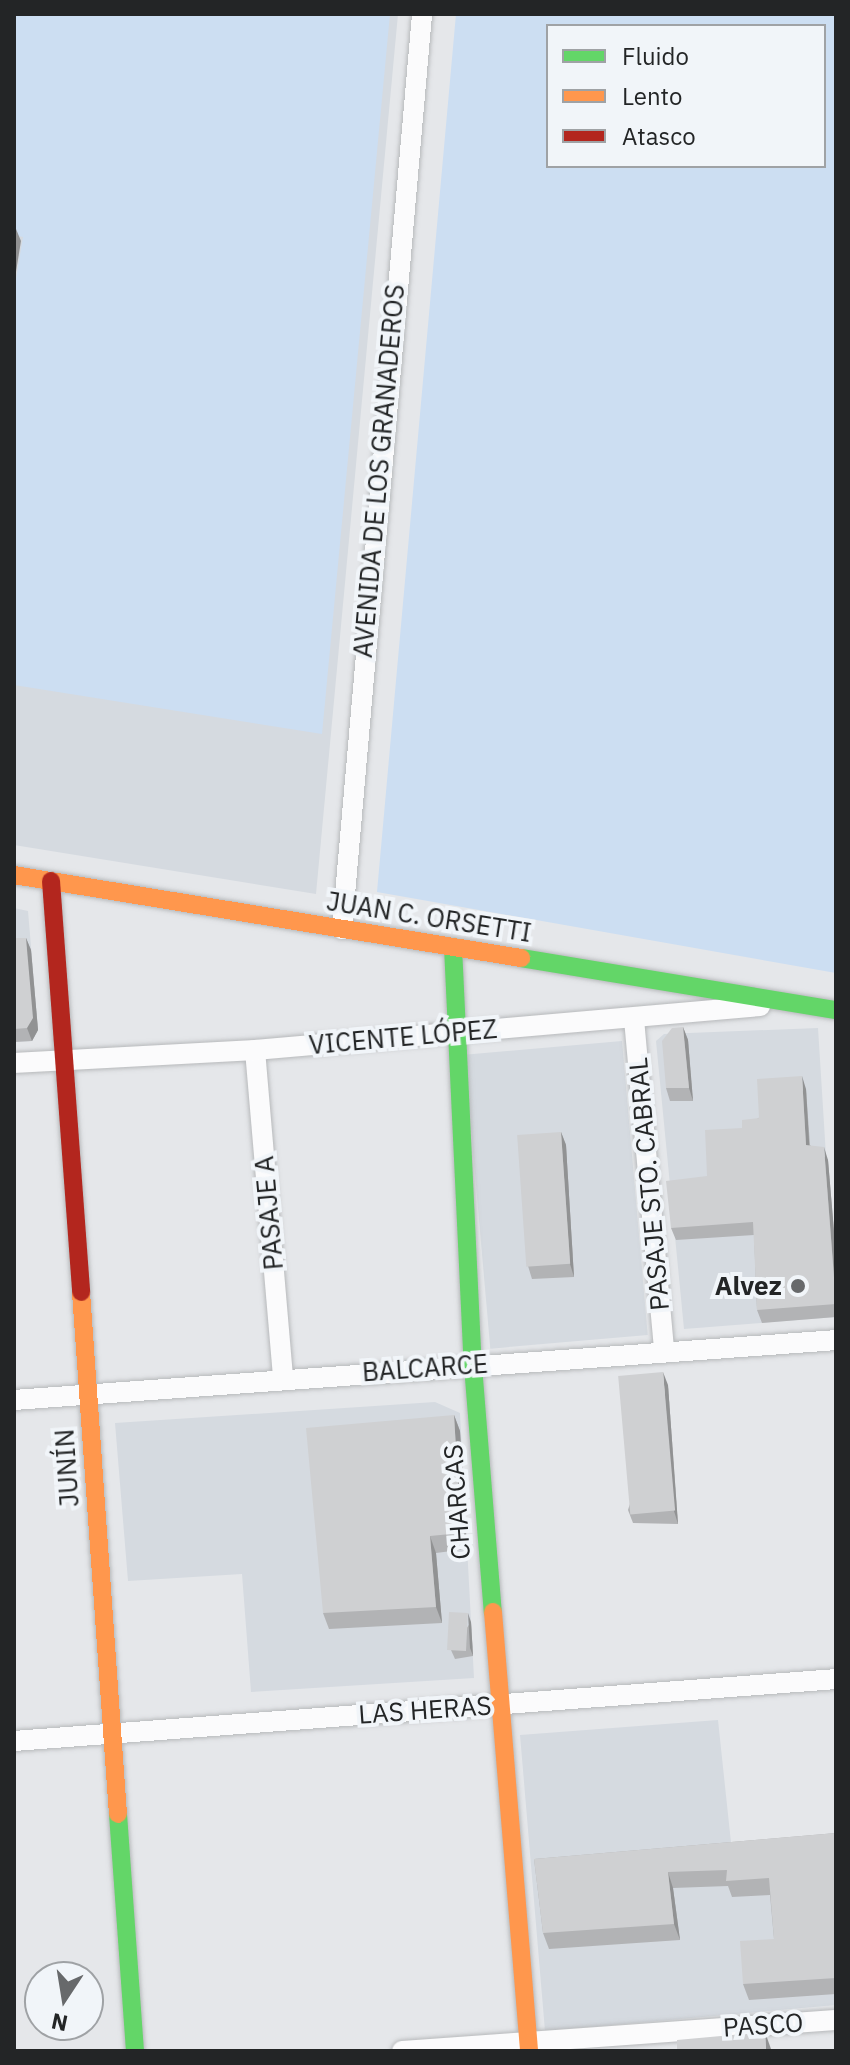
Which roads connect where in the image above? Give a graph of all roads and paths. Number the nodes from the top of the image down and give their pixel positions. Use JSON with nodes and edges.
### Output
{"nodes":[{"id":1,"x":422,"y":14,"type":"edge"},
{"id":2,"x":14,"y":875,"type":"edge"},
{"id":3,"x":51,"y":881,"type":"junction"},
{"id":4,"x":342,"y":929,"type":"junction"},
{"id":5,"x":453,"y":947,"type":"junction"},
{"id":6,"x":791,"y":1003,"type":"junction"},
{"id":7,"x":836,"y":1010,"type":"edge"},
{"id":8,"x":634,"y":1019,"type":"junction"},
{"id":9,"x":455,"y":1033,"type":"junction"},
{"id":10,"x":255,"y":1050,"type":"junction"},
{"id":11,"x":63,"y":1059,"type":"junction"},
{"id":12,"x":14,"y":1063,"type":"edge"},
{"id":13,"x":836,"y":1340,"type":"edge"},
{"id":14,"x":664,"y":1349,"type":"junction"},
{"id":15,"x":473,"y":1366,"type":"junction"},
{"id":16,"x":283,"y":1377,"type":"junction"},
{"id":17,"x":88,"y":1395,"type":"junction"},
{"id":18,"x":14,"y":1400,"type":"edge"},
{"id":19,"x":836,"y":1679,"type":"edge"},
{"id":20,"x":498,"y":1705,"type":"junction"},
{"id":21,"x":112,"y":1734,"type":"junction"},
{"id":22,"x":14,"y":1741,"type":"edge"},
{"id":23,"x":836,"y":2020,"type":"edge"},
{"id":24,"x":528,"y":2046,"type":"edge"},
{"id":25,"x":135,"y":2051,"type":"edge"},
{"id":26,"x":402,"y":2051,"type":"edge"}],
"edges":[{"from":1,"to":4,"type":"street","name":"AVENIDA DE LOS GRANADEROS"},
{"from":2,"to":3,"type":"street","name":"JUAN C. ORSETTI"},
{"from":3,"to":4,"type":"street","name":"JUAN C. ORSETTI"},
{"from":3,"to":11,"type":"street","name":"JUNÍN"},
{"from":4,"to":5,"type":"street","name":"JUAN C. ORSETTI"},
{"from":5,"to":6,"type":"street","name":"JUAN C. ORSETTI"},
{"from":5,"to":9,"type":"street","name":"CHARCAS"},
{"from":6,"to":7,"type":"street","name":"JUAN C. ORSETTI"},
{"from":6,"to":8,"type":"street","name":"VICENTE LÓPEZ"},
{"from":8,"to":9,"type":"street","name":"VICENTE LÓPEZ"},
{"from":8,"to":14,"type":"street","name":"PASAJE STO. CABRAL"},
{"from":9,"to":10,"type":"street","name":"VICENTE LÓPEZ"},
{"from":9,"to":15,"type":"street","name":"CHARCAS"},
{"from":10,"to":11,"type":"street","name":"VICENTE LÓPEZ"},
{"from":10,"to":16,"type":"street","name":"PASAJE A"},
{"from":11,"to":12,"type":"street","name":"VICENTE LÓPEZ"},
{"from":11,"to":17,"type":"street","name":"JUNÍN"},
{"from":13,"to":14,"type":"street","name":"BALCARCE"},
{"from":14,"to":15,"type":"street","name":"BALCARCE"},
{"from":15,"to":16,"type":"street","name":"BALCARCE"},
{"from":15,"to":20,"type":"street","name":"CHARCAS"},
{"from":16,"to":17,"type":"street","name":"BALCARCE"},
{"from":17,"to":18,"type":"street","name":"BALCARCE"},
{"from":17,"to":21,"type":"street","name":"JUNÍN"},
{"from":19,"to":20,"type":"street","name":"LAS HERAS"},
{"from":20,"to":21,"type":"street","name":"LAS HERAS"},
{"from":20,"to":24,"type":"street","name":"CHARCAS"},
{"from":21,"to":22,"type":"street","name":"LAS HERAS"},
{"from":21,"to":25,"type":"street","name":"JUNÍN"},
{"from":23,"to":24,"type":"street","name":"PASCO"},
{"from":24,"to":26,"type":"street","name":"PASCO"}]}
